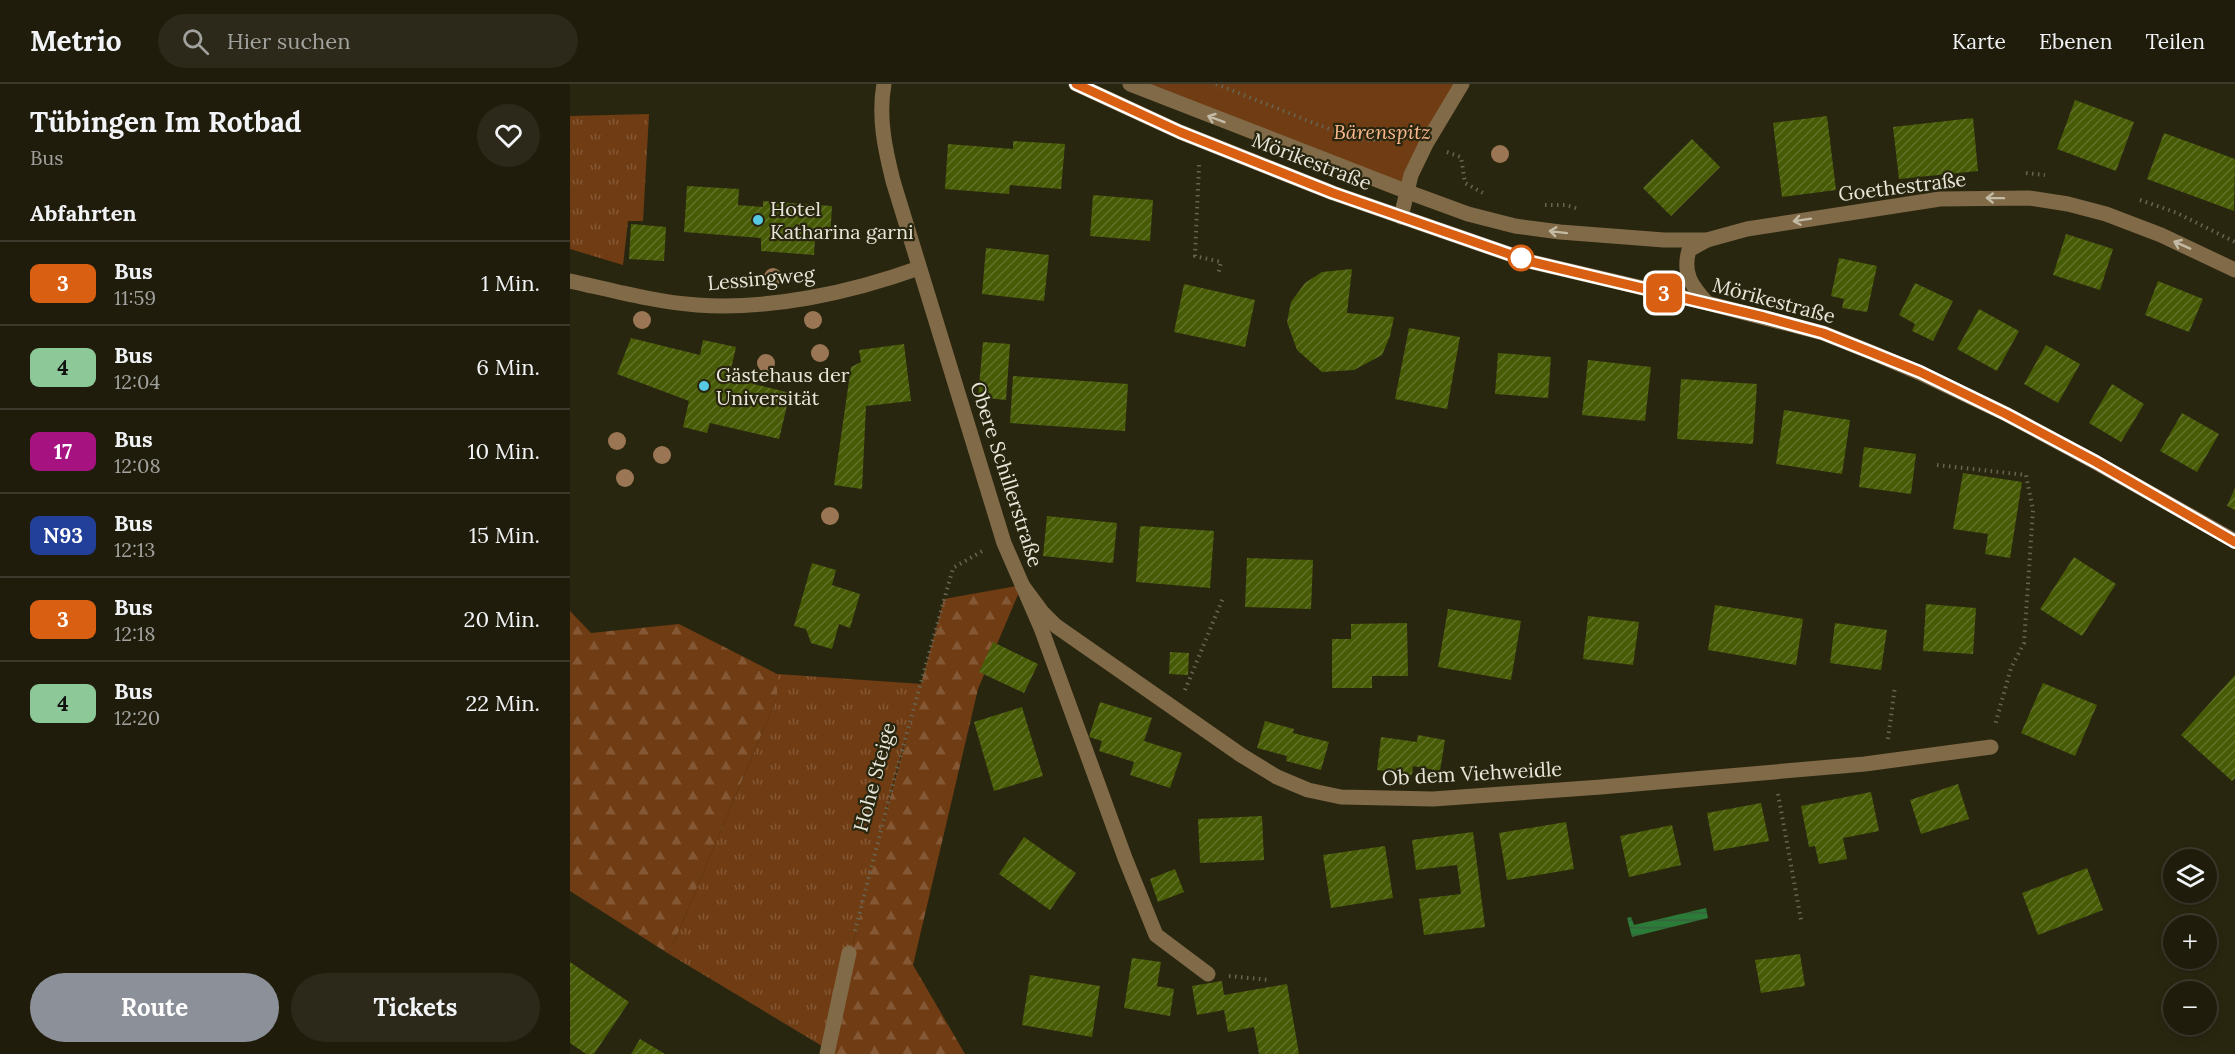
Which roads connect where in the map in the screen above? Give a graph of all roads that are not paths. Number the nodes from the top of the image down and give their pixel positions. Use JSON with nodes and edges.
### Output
{"nodes":[{"id":1,"x":884,"y":84,"type":"edge"},
{"id":2,"x":1076,"y":84,"type":"edge"},
{"id":3,"x":1131,"y":84,"type":"edge"},
{"id":4,"x":1462,"y":84,"type":"edge"},
{"id":5,"x":1408,"y":192,"type":"junction"},
{"id":6,"x":1401,"y":217,"type":"junction"},
{"id":7,"x":1707,"y":240,"type":"junction"},
{"id":8,"x":919,"y":268,"type":"junction"},
{"id":9,"x":2235,"y":270,"type":"edge"},
{"id":10,"x":570,"y":281,"type":"edge"},
{"id":11,"x":1707,"y":303,"type":"junction"},
{"id":12,"x":2235,"y":542,"type":"edge"},
{"id":13,"x":1022,"y":585,"type":"junction"},
{"id":14,"x":1991,"y":747,"type":"road end"},
{"id":15,"x":849,"y":952,"type":"road end"},
{"id":16,"x":1208,"y":974,"type":"road end"},
{"id":17,"x":826,"y":1054,"type":"edge"}],
"edges":[{"from":1,"to":8,"type":"street","name":"Obere Schillerstraße"},
{"from":2,"to":6,"type":"street","name":"Mörikestraße"},
{"from":5,"to":3,"type":"street","name":"Mörikestraße","one_way":true},
{"from":4,"to":5,"type":"street"},
{"from":5,"to":6,"type":"street"},
{"from":7,"to":5,"type":"street","name":"Goethestraße","one_way":true},
{"from":6,"to":11,"type":"street","name":"Mörikestraße"},
{"from":9,"to":7,"type":"street","name":"Goethestraße","one_way":true},
{"from":7,"to":11,"type":"street","name":"Goethestraße"},
{"from":8,"to":10,"type":"street","name":"Lessingweg"},
{"from":8,"to":13,"type":"street","name":"Obere Schillerstraße"},
{"from":11,"to":12,"type":"street","name":"Mörikestraße"},
{"from":13,"to":14,"type":"street","name":"Ob dem Viehweidle"},
{"from":13,"to":16,"type":"street","name":"Obere Schillerstraße"},
{"from":15,"to":17,"type":"street"}]}
